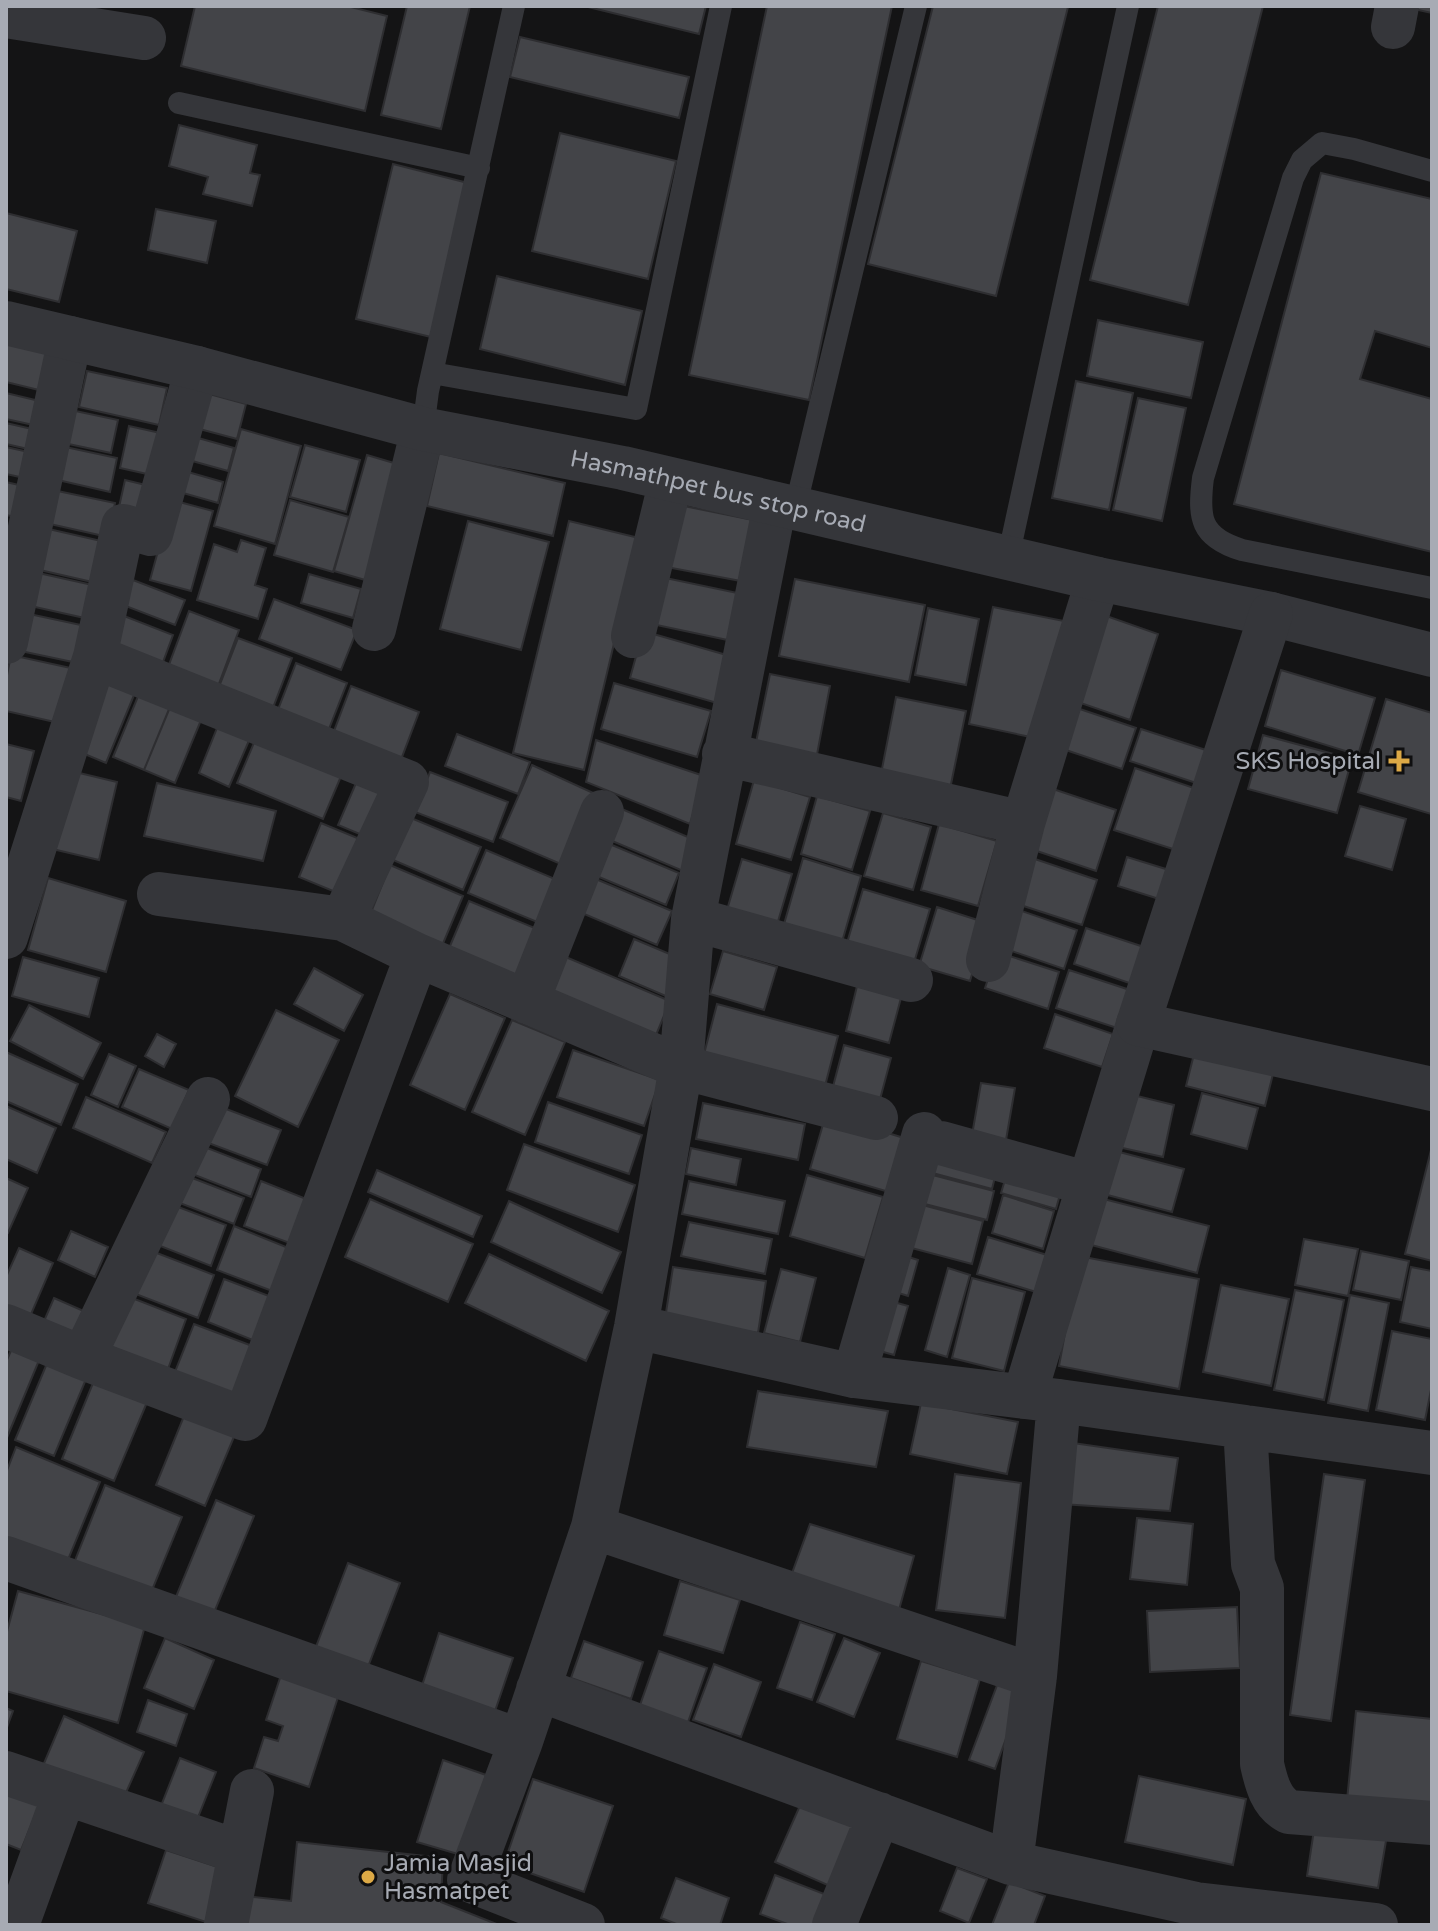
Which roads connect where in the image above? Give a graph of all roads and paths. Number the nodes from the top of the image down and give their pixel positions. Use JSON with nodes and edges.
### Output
{"nodes":[{"id":1,"x":514,"y":6,"type":"edge"},
{"id":2,"x":721,"y":6,"type":"edge"},
{"id":3,"x":916,"y":6,"type":"edge"},
{"id":4,"x":1128,"y":6,"type":"edge"},
{"id":5,"x":6,"y":16,"type":"edge"},
{"id":6,"x":144,"y":38,"type":"dead end"},
{"id":7,"x":179,"y":103,"type":"dead end"},
{"id":8,"x":479,"y":168,"type":"junction"},
{"id":9,"x":1432,"y":171,"type":"edge"},
{"id":10,"x":6,"y":323,"type":"edge"},
{"id":11,"x":70,"y":338,"type":"junction"},
{"id":12,"x":197,"y":368,"type":"junction"},
{"id":13,"x":432,"y":373,"type":"junction"},
{"id":14,"x":423,"y":429,"type":"junction"},
{"id":15,"x":671,"y":480,"type":"junction"},
{"id":16,"x":785,"y":506,"type":"junction"},
{"id":17,"x":1008,"y":558,"type":"junction"},
{"id":18,"x":1098,"y":579,"type":"junction"},
{"id":19,"x":1432,"y":588,"type":"edge"},
{"id":20,"x":1271,"y":614,"type":"junction"},
{"id":21,"x":374,"y":629,"type":"dead end"},
{"id":22,"x":633,"y":636,"type":"dead end"},
{"id":23,"x":6,"y":642,"type":"edge"},
{"id":24,"x":1432,"y":655,"type":"edge"},
{"id":25,"x":95,"y":657,"type":"junction"},
{"id":26,"x":724,"y":754,"type":"junction"},
{"id":27,"x":602,"y":812,"type":"dead end"},
{"id":28,"x":1023,"y":823,"type":"junction"},
{"id":29,"x":159,"y":894,"type":"dead end"},
{"id":30,"x":343,"y":919,"type":"junction"},
{"id":31,"x":693,"y":919,"type":"junction"},
{"id":32,"x":6,"y":937,"type":"edge"},
{"id":33,"x":417,"y":955,"type":"junction"},
{"id":34,"x":988,"y":960,"type":"dead end"},
{"id":35,"x":911,"y":980,"type":"dead end"},
{"id":36,"x":527,"y":1002,"type":"junction"},
{"id":37,"x":1138,"y":1024,"type":"junction"},
{"id":38,"x":681,"y":1067,"type":"junction"},
{"id":39,"x":1432,"y":1089,"type":"edge"},
{"id":40,"x":208,"y":1099,"type":"dead end"},
{"id":41,"x":876,"y":1118,"type":"dead end"},
{"id":42,"x":1089,"y":1184,"type":"junction"},
{"id":43,"x":6,"y":1326,"type":"edge"},
{"id":44,"x":636,"y":1327,"type":"junction"},
{"id":45,"x":83,"y":1358,"type":"junction"},
{"id":46,"x":854,"y":1376,"type":"junction"},
{"id":47,"x":1042,"y":1399,"type":"junction"},
{"id":48,"x":1245,"y":1427,"type":"junction"},
{"id":49,"x":1432,"y":1453,"type":"edge"},
{"id":50,"x":593,"y":1527,"type":"junction"},
{"id":51,"x":6,"y":1558,"type":"edge"},
{"id":52,"x":1035,"y":1676,"type":"junction"},
{"id":53,"x":538,"y":1689,"type":"junction"},
{"id":54,"x":521,"y":1741,"type":"junction"},
{"id":55,"x":6,"y":1773,"type":"edge"},
{"id":56,"x":252,"y":1791,"type":"dead end"},
{"id":57,"x":64,"y":1795,"type":"junction"},
{"id":58,"x":879,"y":1814,"type":"junction"},
{"id":59,"x":1432,"y":1823,"type":"edge"},
{"id":60,"x":239,"y":1852,"type":"junction"},
{"id":61,"x":1011,"y":1863,"type":"junction"},
{"id":62,"x":1193,"y":1914,"type":"edge"},
{"id":63,"x":17,"y":1925,"type":"edge"},
{"id":64,"x":226,"y":1925,"type":"edge"},
{"id":65,"x":583,"y":1925,"type":"edge"},
{"id":66,"x":834,"y":1925,"type":"edge"},
{"id":67,"x":1376,"y":1925,"type":"edge"}],
"edges":[{"from":1,"to":8,"type":"lane"},
{"from":2,"to":13,"type":"lane"},
{"from":3,"to":16,"type":"lane"},
{"from":4,"to":17,"type":"lane"},
{"from":5,"to":6,"type":"street"},
{"from":7,"to":8,"type":"lane"},
{"from":8,"to":13,"type":"lane"},
{"from":9,"to":19,"type":"lane"},
{"from":10,"to":11,"type":"street","name":"Hasmathpet bus stop road"},
{"from":11,"to":12,"type":"street","name":"Hasmathpet bus stop road"},
{"from":11,"to":23,"type":"street"},
{"from":12,"to":14,"type":"street","name":"Hasmathpet bus stop road"},
{"from":12,"to":25,"type":"street"},
{"from":13,"to":14,"type":"lane"},
{"from":14,"to":15,"type":"street","name":"Hasmathpet bus stop road"},
{"from":14,"to":21,"type":"street"},
{"from":15,"to":16,"type":"street","name":"Hasmathpet bus stop road"},
{"from":15,"to":22,"type":"street"},
{"from":16,"to":17,"type":"street","name":"Hasmathpet bus stop road"},
{"from":16,"to":26,"type":"street"},
{"from":17,"to":18,"type":"street","name":"Hasmathpet bus stop road"},
{"from":18,"to":20,"type":"street","name":"Hasmathpet bus stop road"},
{"from":18,"to":28,"type":"street"},
{"from":20,"to":24,"type":"street","name":"Hasmathpet bus stop road"},
{"from":20,"to":37,"type":"street"},
{"from":25,"to":30,"type":"street"},
{"from":25,"to":32,"type":"street"},
{"from":26,"to":28,"type":"street"},
{"from":26,"to":31,"type":"street"},
{"from":27,"to":36,"type":"street"},
{"from":28,"to":34,"type":"street"},
{"from":29,"to":30,"type":"street"},
{"from":30,"to":33,"type":"street"},
{"from":31,"to":35,"type":"street"},
{"from":31,"to":38,"type":"street"},
{"from":33,"to":36,"type":"street"},
{"from":33,"to":45,"type":"street"},
{"from":36,"to":38,"type":"street"},
{"from":37,"to":39,"type":"street"},
{"from":37,"to":42,"type":"street"},
{"from":38,"to":41,"type":"street"},
{"from":38,"to":44,"type":"street"},
{"from":40,"to":45,"type":"street"},
{"from":42,"to":46,"type":"street"},
{"from":42,"to":47,"type":"street"},
{"from":43,"to":45,"type":"street"},
{"from":44,"to":46,"type":"street"},
{"from":44,"to":50,"type":"street"},
{"from":46,"to":47,"type":"street"},
{"from":47,"to":48,"type":"street"},
{"from":47,"to":52,"type":"street"},
{"from":48,"to":49,"type":"street"},
{"from":48,"to":59,"type":"street"},
{"from":50,"to":52,"type":"street"},
{"from":50,"to":53,"type":"street"},
{"from":51,"to":54,"type":"street"},
{"from":52,"to":61,"type":"street"},
{"from":53,"to":54,"type":"street"},
{"from":53,"to":58,"type":"street"},
{"from":54,"to":65,"type":"street"},
{"from":55,"to":57,"type":"street"},
{"from":56,"to":60,"type":"street"},
{"from":57,"to":60,"type":"street"},
{"from":57,"to":63,"type":"street"},
{"from":58,"to":61,"type":"street"},
{"from":58,"to":66,"type":"street"},
{"from":60,"to":64,"type":"street"},
{"from":61,"to":62,"type":"street"},
{"from":62,"to":67,"type":"street"}]}
